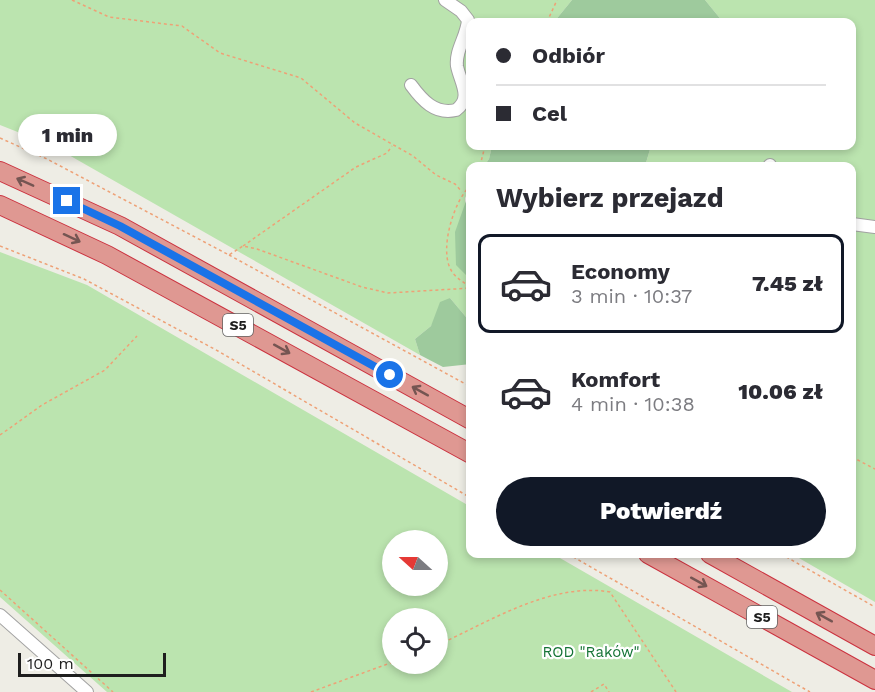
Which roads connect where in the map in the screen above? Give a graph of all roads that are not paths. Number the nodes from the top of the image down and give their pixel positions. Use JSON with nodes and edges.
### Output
{"nodes":[{"id":1,"x":445,"y":0,"type":"edge"},
{"id":2,"x":467,"y":18,"type":"edge"},
{"id":3,"x":466,"y":28,"type":"edge"},
{"id":4,"x":411,"y":85,"type":"dead end"},
{"id":5,"x":0,"y":171,"type":"edge"},
{"id":6,"x":0,"y":205,"type":"edge"},
{"id":7,"x":856,"y":225,"type":"edge"},
{"id":8,"x":875,"y":227,"type":"edge"},
{"id":9,"x":466,"y":417,"type":"edge"},
{"id":10,"x":466,"y":451,"type":"edge"},
{"id":11,"x":655,"y":558,"type":"edge"},
{"id":12,"x":717,"y":558,"type":"edge"},
{"id":13,"x":0,"y":615,"type":"edge"},
{"id":14,"x":875,"y":646,"type":"edge"},
{"id":15,"x":875,"y":680,"type":"edge"},
{"id":16,"x":87,"y":692,"type":"edge"}],
"edges":[{"from":1,"to":2,"type":"street"},
{"from":3,"to":4,"type":"street"},
{"from":9,"to":5,"type":"highway","number":"S5","one_way":true},
{"from":6,"to":10,"type":"highway","number":"S5","one_way":true},
{"from":7,"to":8,"type":"street"},
{"from":11,"to":15,"type":"highway","number":"S5","one_way":true},
{"from":14,"to":12,"type":"highway","number":"S5","one_way":true},
{"from":13,"to":16,"type":"street"}]}
